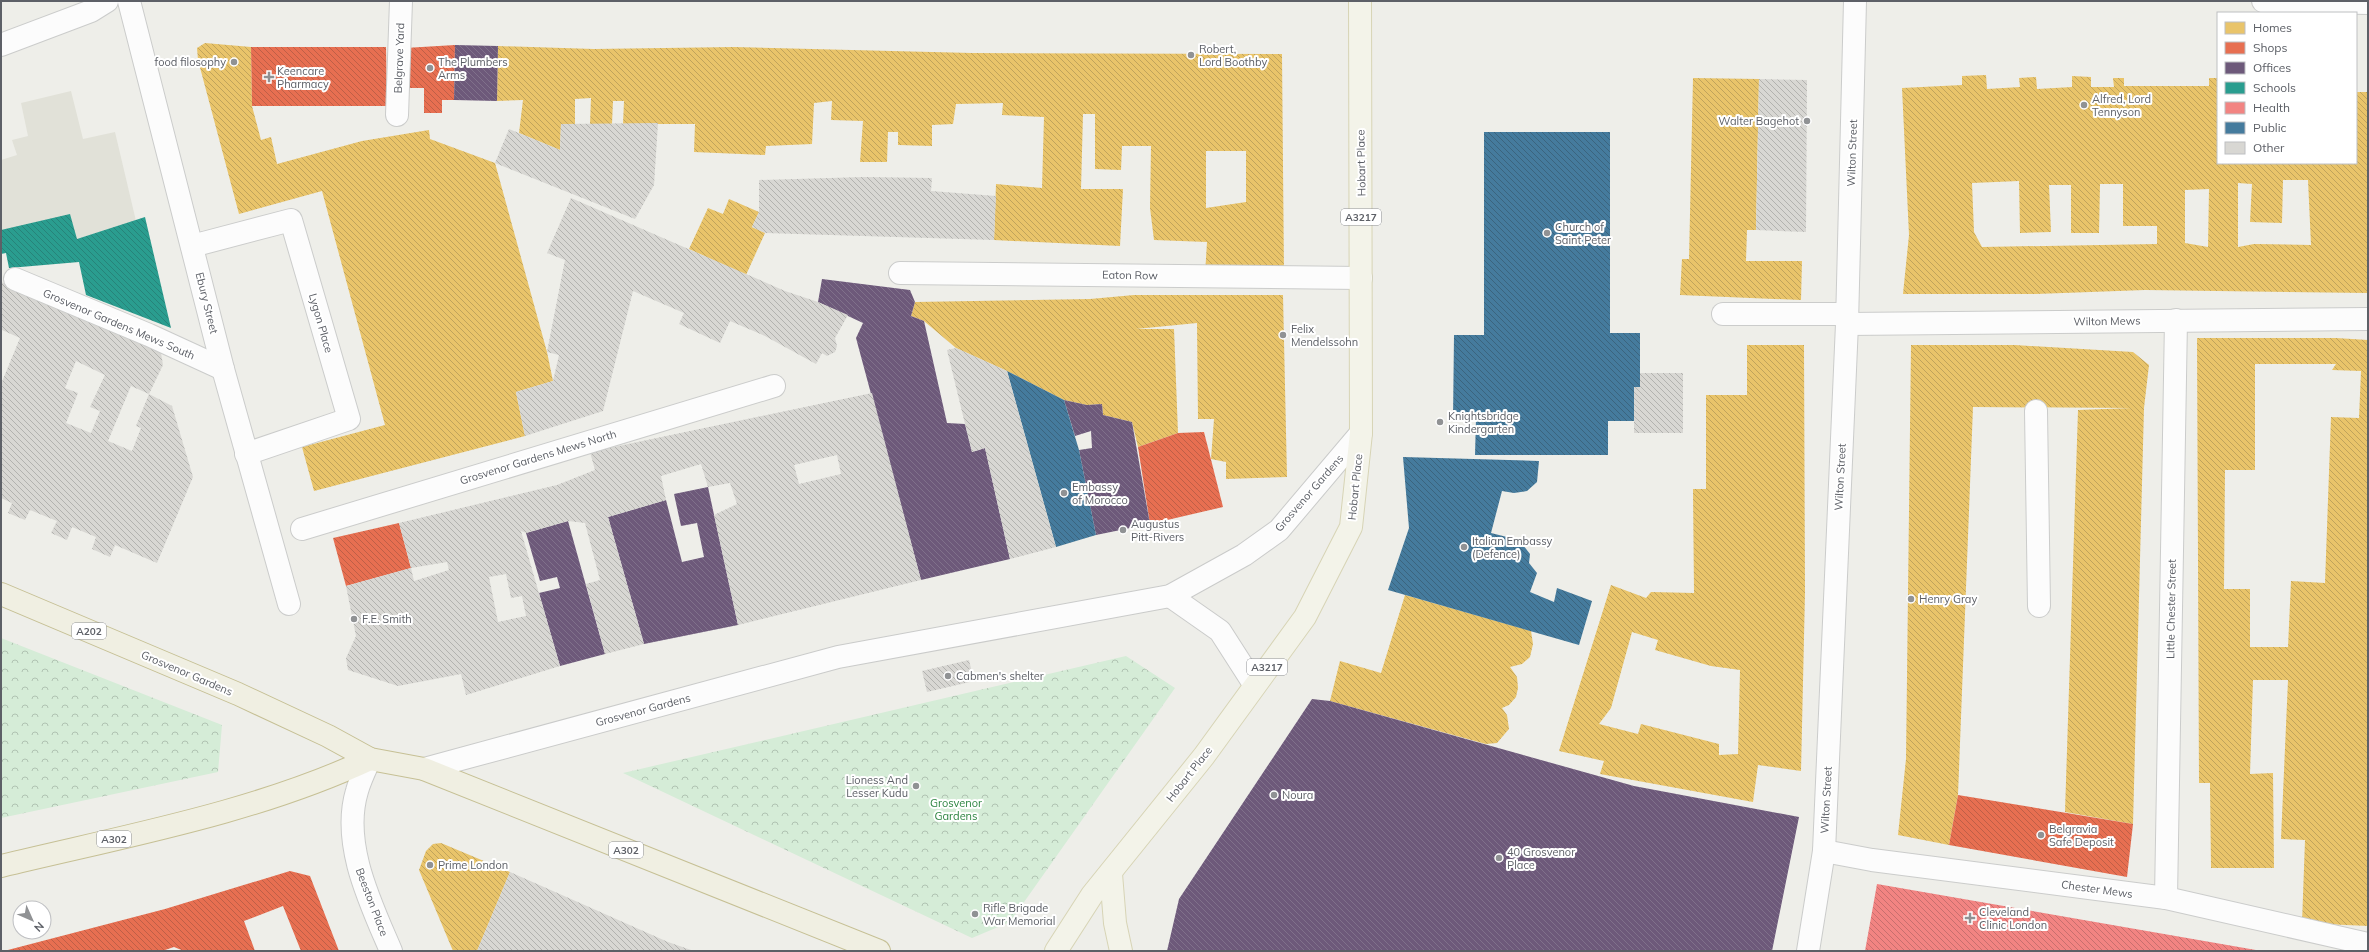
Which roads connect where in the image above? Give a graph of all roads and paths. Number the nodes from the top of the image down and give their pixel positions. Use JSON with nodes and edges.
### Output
{"nodes":[{"id":1,"x":107,"y":1,"type":"edge"},
{"id":2,"x":129,"y":1,"type":"edge"},
{"id":3,"x":401,"y":1,"type":"edge"},
{"id":4,"x":1360,"y":1,"type":"edge"},
{"id":5,"x":1855,"y":1,"type":"edge"},
{"id":6,"x":2263,"y":1,"type":"edge"},
{"id":7,"x":2368,"y":3,"type":"edge"},
{"id":8,"x":1,"y":45,"type":"edge"},
{"id":9,"x":397,"y":115,"type":"dead end"},
{"id":10,"x":192,"y":246,"type":"junction"},
{"id":11,"x":900,"y":273,"type":"dead end"},
{"id":12,"x":1361,"y":278,"type":"junction"},
{"id":13,"x":15,"y":279,"type":"dead end"},
{"id":14,"x":1723,"y":314,"type":"dead end"},
{"id":15,"x":1847,"y":319,"type":"junction"},
{"id":16,"x":2368,"y":319,"type":"edge"},
{"id":17,"x":2176,"y":320,"type":"junction"},
{"id":18,"x":223,"y":369,"type":"junction"},
{"id":19,"x":774,"y":386,"type":"dead end"},
{"id":20,"x":2036,"y":411,"type":"dead end"},
{"id":21,"x":1361,"y":433,"type":"junction"},
{"id":22,"x":246,"y":454,"type":"junction"},
{"id":23,"x":302,"y":529,"type":"dead end"},
{"id":24,"x":1,"y":594,"type":"edge"},
{"id":25,"x":1170,"y":596,"type":"junction"},
{"id":26,"x":289,"y":604,"type":"dead end"},
{"id":27,"x":2039,"y":606,"type":"dead end"},
{"id":28,"x":1254,"y":684,"type":"junction"},
{"id":29,"x":370,"y":760,"type":"junction"},
{"id":30,"x":424,"y":769,"type":"junction"},
{"id":31,"x":1824,"y":851,"type":"junction"},
{"id":32,"x":1,"y":866,"type":"edge"},
{"id":33,"x":1111,"y":874,"type":"junction"},
{"id":34,"x":2166,"y":898,"type":"junction"},
{"id":35,"x":2368,"y":944,"type":"edge"},
{"id":36,"x":391,"y":951,"type":"edge"},
{"id":37,"x":879,"y":951,"type":"edge"},
{"id":38,"x":1056,"y":951,"type":"edge"},
{"id":39,"x":1121,"y":951,"type":"edge"},
{"id":40,"x":1808,"y":951,"type":"edge"}],
"edges":[{"from":1,"to":8,"type":"street"},
{"from":2,"to":10,"type":"street","name":"Ebury Street"},
{"from":3,"to":9,"type":"street","name":"Belgrave Yard"},
{"from":4,"to":12,"type":"main road","name":"Hobart Place","number":"A3217"},
{"from":5,"to":15,"type":"street","name":"Wilton Street"},
{"from":6,"to":7,"type":"street"},
{"from":10,"to":18,"type":"street","name":"Ebury Street"},
{"from":10,"to":22,"type":"street","name":"Lygon Place"},
{"from":11,"to":12,"type":"street","name":"Eaton Row"},
{"from":12,"to":21,"type":"main road","name":"Hobart Place","number":"A3217"},
{"from":13,"to":18,"type":"street","name":"Grosvenor Gardens Mews South"},
{"from":14,"to":15,"type":"street","name":"Wilton Mews"},
{"from":15,"to":17,"type":"street","name":"Wilton Mews"},
{"from":15,"to":31,"type":"street","name":"Wilton Street"},
{"from":16,"to":17,"type":"street","name":"Wilton Mews"},
{"from":17,"to":34,"type":"street","name":"Little Chester Street"},
{"from":18,"to":22,"type":"street","name":"Ebury Street"},
{"from":19,"to":23,"type":"street","name":"Grosvenor Gardens Mews North"},
{"from":20,"to":27,"type":"street"},
{"from":21,"to":25,"type":"street","name":"Grosvenor Gardens"},
{"from":21,"to":28,"type":"main road","name":"Hobart Place","number":"A3217"},
{"from":22,"to":26,"type":"street","name":"Ebury Street"},
{"from":24,"to":29,"type":"highway","name":"Grosvenor Gardens","number":"A202"},
{"from":25,"to":28,"type":"street"},
{"from":25,"to":30,"type":"street","name":"Grosvenor Gardens"},
{"from":28,"to":33,"type":"main road","name":"Hobart Place","number":"A3217"},
{"from":29,"to":30,"type":"highway","name":"Grosvenor Gardens","number":"A302"},
{"from":29,"to":32,"type":"highway","number":"A302"},
{"from":29,"to":36,"type":"street","name":"Beeston Place"},
{"from":30,"to":37,"type":"highway","name":"Grosvenor Gardens","number":"A302"},
{"from":31,"to":34,"type":"street","name":"Chester Mews"},
{"from":31,"to":40,"type":"street","name":"Wilton Street"},
{"from":33,"to":38,"type":"main road","name":"Hobart Place","number":"A3217"},
{"from":33,"to":39,"type":"main road"},
{"from":34,"to":35,"type":"street","name":"Chester Mews"}]}
